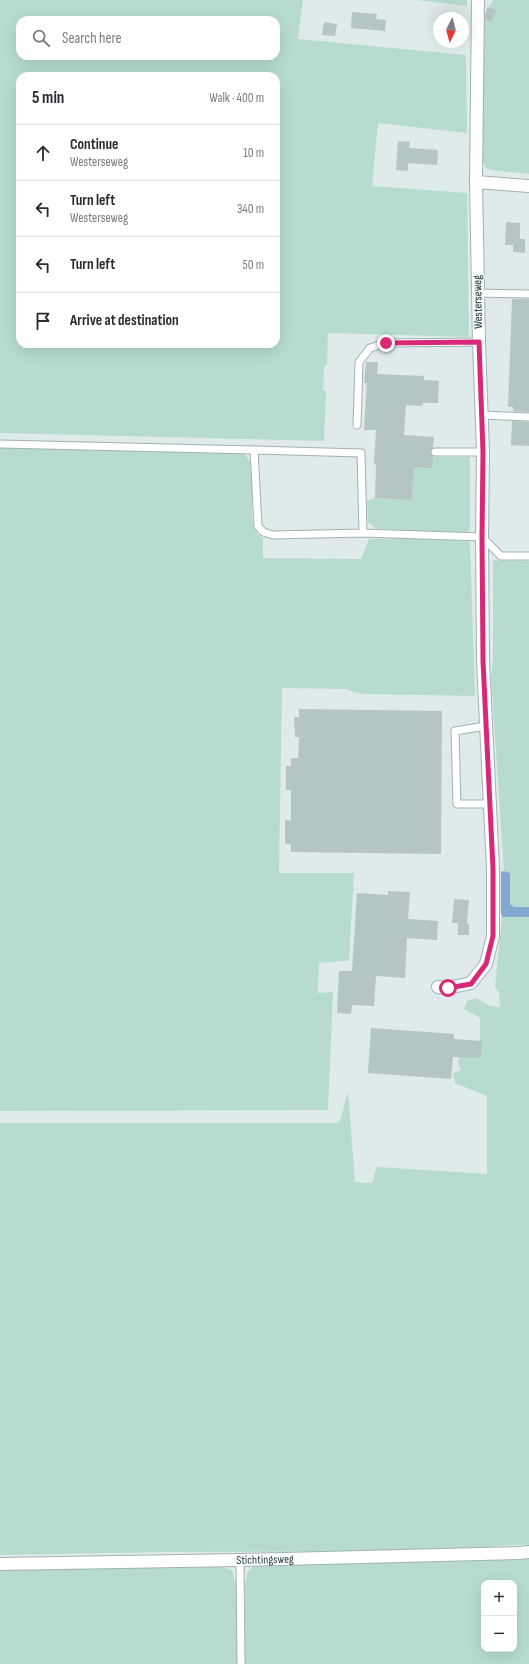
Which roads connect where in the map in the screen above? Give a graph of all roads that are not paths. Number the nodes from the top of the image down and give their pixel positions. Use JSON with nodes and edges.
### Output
{"nodes":[{"id":1,"x":478,"y":0,"type":"edge"},
{"id":2,"x":476,"y":182,"type":"junction"},
{"id":3,"x":529,"y":186,"type":"edge"},
{"id":4,"x":478,"y":293,"type":"junction"},
{"id":5,"x":529,"y":294,"type":"edge"},
{"id":6,"x":479,"y":342,"type":"junction"},
{"id":7,"x":482,"y":415,"type":"junction"},
{"id":8,"x":529,"y":417,"type":"edge"},
{"id":9,"x":357,"y":424,"type":"dead end"},
{"id":10,"x":0,"y":444,"type":"edge"},
{"id":11,"x":254,"y":450,"type":"junction"},
{"id":12,"x":435,"y":452,"type":"dead end"},
{"id":13,"x":483,"y":452,"type":"junction"},
{"id":14,"x":363,"y":533,"type":"junction"},
{"id":15,"x":482,"y":537,"type":"junction"},
{"id":16,"x":529,"y":556,"type":"edge"},
{"id":17,"x":486,"y":726,"type":"junction"},
{"id":18,"x":490,"y":804,"type":"junction"},
{"id":19,"x":438,"y":987,"type":"dead end"},
{"id":20,"x":529,"y":1552,"type":"edge"},
{"id":21,"x":240,"y":1560,"type":"junction"},
{"id":22,"x":0,"y":1564,"type":"edge"},
{"id":23,"x":241,"y":1664,"type":"edge"}],
"edges":[{"from":1,"to":2,"type":"street","name":"Westerseweg"},
{"from":2,"to":3,"type":"street"},
{"from":2,"to":4,"type":"street","name":"Westerseweg"},
{"from":4,"to":5,"type":"lane"},
{"from":4,"to":6,"type":"street","name":"Westerseweg"},
{"from":6,"to":7,"type":"street","name":"Westerseweg"},
{"from":6,"to":9,"type":"lane"},
{"from":7,"to":8,"type":"lane"},
{"from":7,"to":13,"type":"street","name":"Westerseweg"},
{"from":10,"to":11,"type":"lane"},
{"from":11,"to":14,"type":"lane"},
{"from":11,"to":14,"type":"lane"},
{"from":12,"to":13,"type":"lane"},
{"from":13,"to":15,"type":"street","name":"Westerseweg"},
{"from":14,"to":15,"type":"lane"},
{"from":15,"to":16,"type":"lane"},
{"from":15,"to":17,"type":"street","name":"Westerseweg"},
{"from":17,"to":18,"type":"street","name":"Westerseweg"},
{"from":17,"to":18,"type":"lane"},
{"from":18,"to":19,"type":"street","name":"Westerseweg"},
{"from":20,"to":21,"type":"street","name":"Stichtingsweg"},
{"from":21,"to":22,"type":"street","name":"Stichtingsweg"},
{"from":21,"to":23,"type":"lane"}]}
